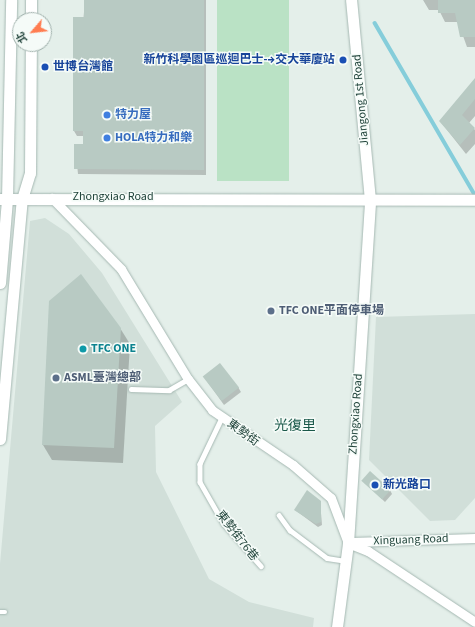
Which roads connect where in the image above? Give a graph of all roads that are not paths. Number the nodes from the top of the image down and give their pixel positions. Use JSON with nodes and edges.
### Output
{"nodes":[{"id":1,"x":11,"y":0,"type":"edge"},
{"id":2,"x":31,"y":0,"type":"edge"},
{"id":3,"x":351,"y":0,"type":"edge"},
{"id":4,"x":31,"y":12,"type":"edge"},
{"id":5,"x":31,"y":52,"type":"edge"},
{"id":6,"x":51,"y":197,"type":"junction"},
{"id":7,"x":4,"y":199,"type":"edge"},
{"id":8,"x":22,"y":199,"type":"junction"},
{"id":9,"x":370,"y":200,"type":"junction"},
{"id":10,"x":472,"y":200,"type":"edge"},
{"id":11,"x":0,"y":283,"type":"edge"},
{"id":12,"x":188,"y":379,"type":"junction"},
{"id":13,"x":131,"y":390,"type":"dead end"},
{"id":14,"x":222,"y":418,"type":"junction"},
{"id":15,"x":0,"y":439,"type":"edge"},
{"id":16,"x":279,"y":515,"type":"dead end"},
{"id":17,"x":475,"y":538,"type":"edge"},
{"id":18,"x":348,"y":543,"type":"junction"},
{"id":19,"x":346,"y":561,"type":"junction"},
{"id":20,"x":262,"y":566,"type":"dead end"},
{"id":21,"x":475,"y":622,"type":"edge"},
{"id":22,"x":337,"y":627,"type":"edge"}],
"edges":[{"from":1,"to":7,"type":"street"},
{"from":2,"to":4,"type":"street"},
{"from":3,"to":9,"type":"street","name":"Jiangong 1st Road"},
{"from":5,"to":8,"type":"street"},
{"from":6,"to":8,"type":"street","name":"Zhongxiao Road"},
{"from":6,"to":9,"type":"street","name":"Zhongxiao Road"},
{"from":6,"to":12,"type":"street","name":"東勢街"},
{"from":7,"to":8,"type":"street","name":"Zhongxiao Road"},
{"from":7,"to":11,"type":"street"},
{"from":8,"to":15,"type":"street"},
{"from":9,"to":10,"type":"street","name":"Zhongxiao Road"},
{"from":9,"to":18,"type":"street","name":"Zhongxiao Road"},
{"from":12,"to":13,"type":"lane"},
{"from":12,"to":14,"type":"street","name":"東勢街"},
{"from":14,"to":18,"type":"street","name":"東勢街"},
{"from":14,"to":20,"type":"lane","name":"東勢街76巷"},
{"from":16,"to":19,"type":"lane"},
{"from":17,"to":18,"type":"street","name":"Xinguang Road"},
{"from":18,"to":19,"type":"street","name":"Zhongxiao Road"},
{"from":18,"to":21,"type":"street"},
{"from":19,"to":22,"type":"street","name":"Zhongxiao Road"}]}
